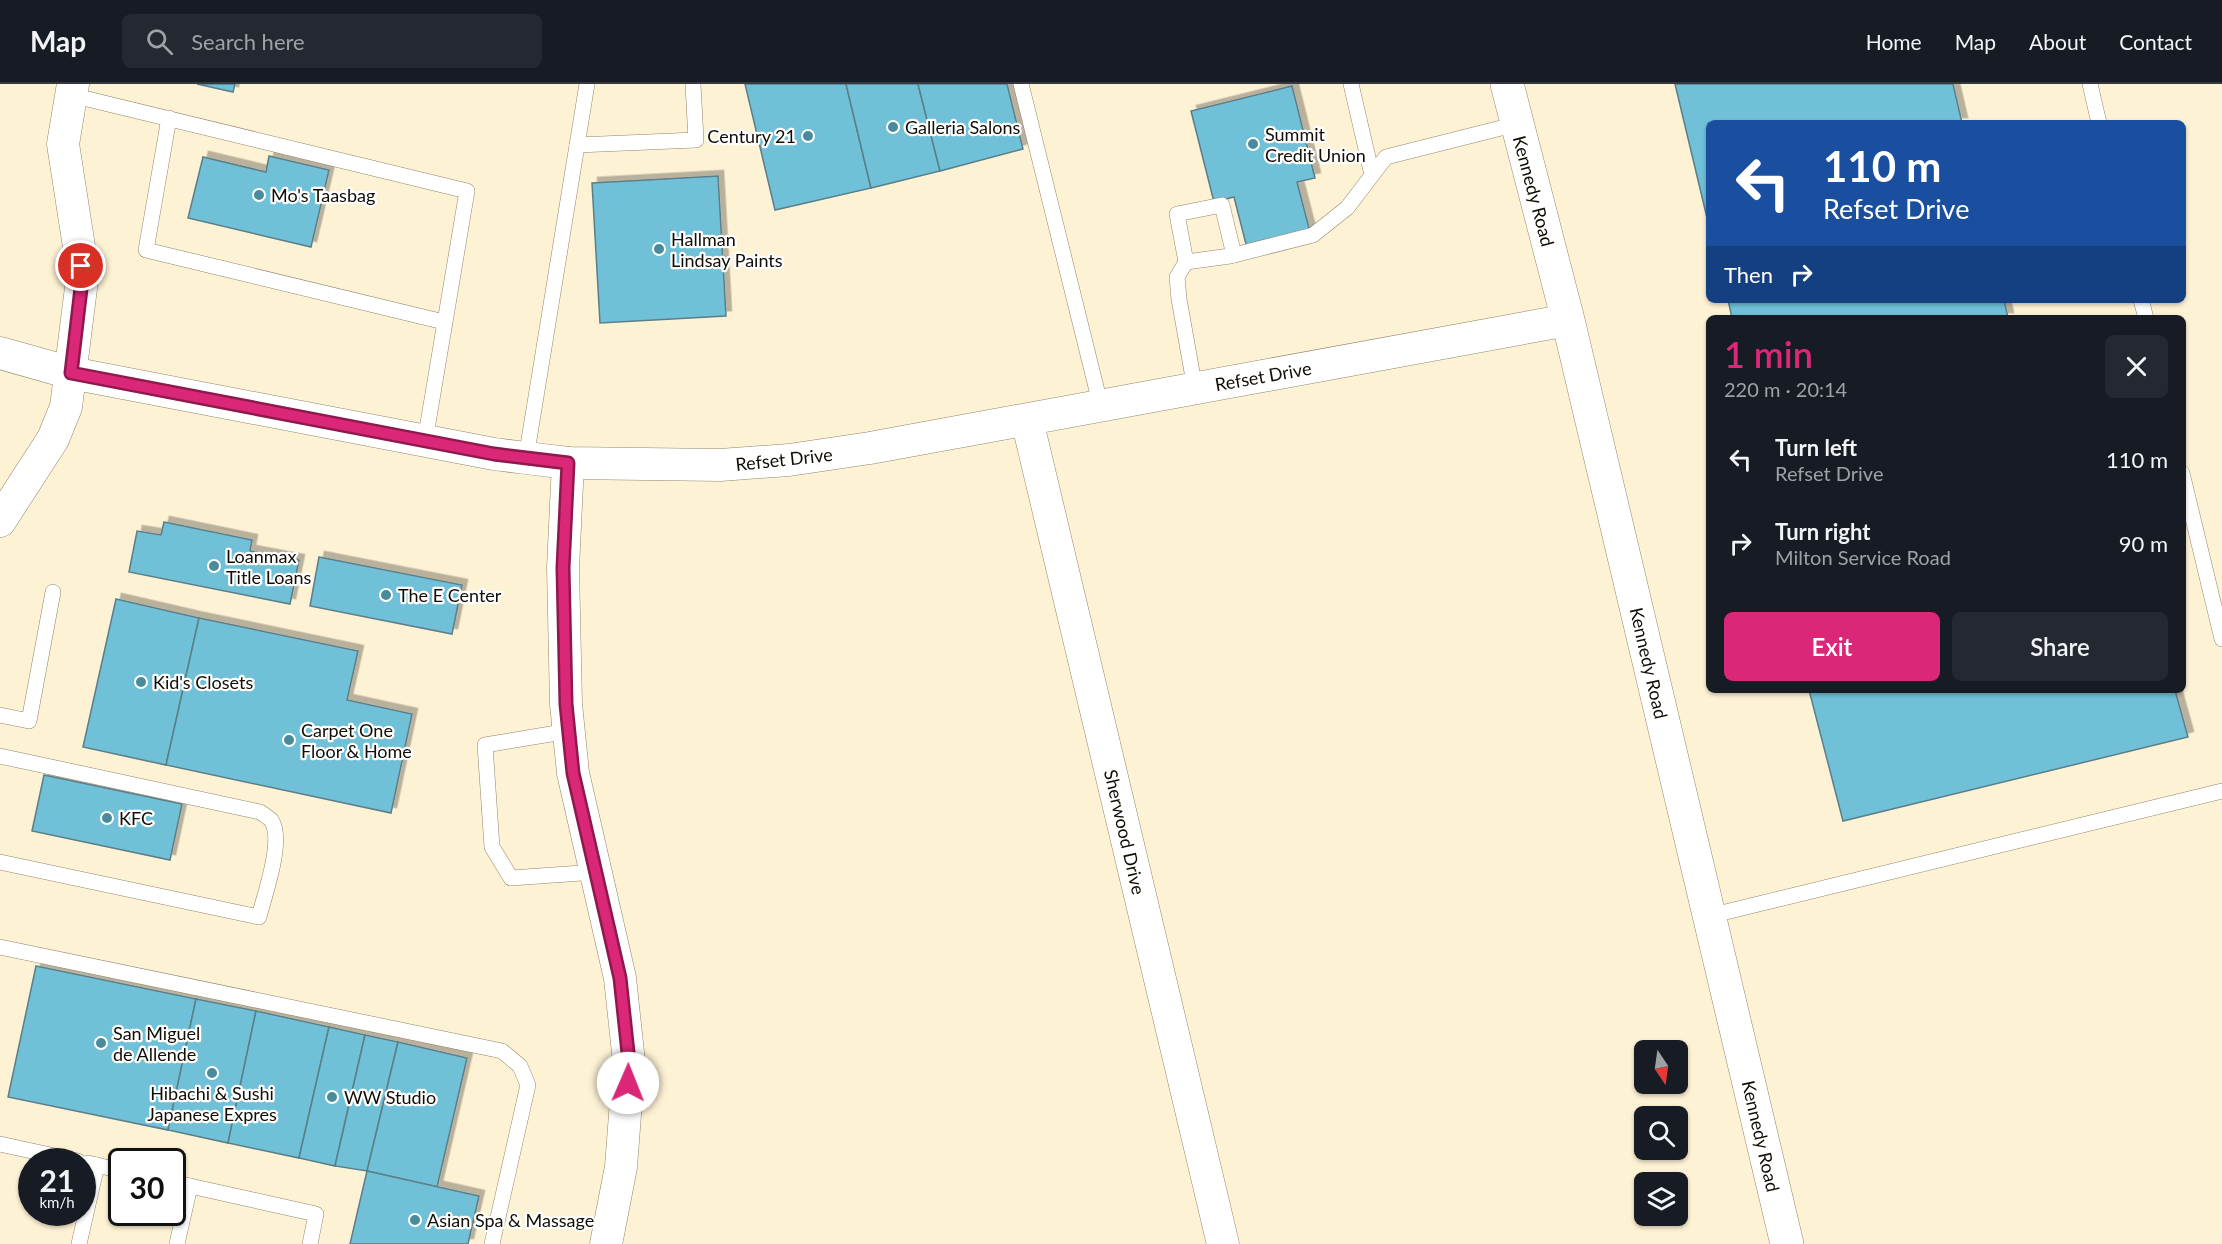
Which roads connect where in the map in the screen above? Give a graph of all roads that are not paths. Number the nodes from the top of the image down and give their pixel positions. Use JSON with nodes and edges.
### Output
{"nodes":[{"id":1,"x":587,"y":84,"type":"edge"},
{"id":2,"x":693,"y":84,"type":"edge"},
{"id":3,"x":1021,"y":84,"type":"edge"},
{"id":4,"x":1351,"y":84,"type":"edge"},
{"id":5,"x":1507,"y":84,"type":"edge"},
{"id":6,"x":2090,"y":84,"type":"edge"},
{"id":7,"x":72,"y":89,"type":"edge"},
{"id":8,"x":169,"y":118,"type":"junction"},
{"id":9,"x":2098,"y":120,"type":"edge"},
{"id":10,"x":1517,"y":124,"type":"junction"},
{"id":11,"x":577,"y":145,"type":"junction"},
{"id":12,"x":1372,"y":175,"type":"junction"},
{"id":13,"x":1234,"y":255,"type":"junction"},
{"id":14,"x":1186,"y":262,"type":"junction"},
{"id":15,"x":1568,"y":320,"type":"junction"},
{"id":16,"x":444,"y":322,"type":"junction"},
{"id":17,"x":0,"y":354,"type":"edge"},
{"id":18,"x":71,"y":373,"type":"junction"},
{"id":19,"x":1195,"y":389,"type":"junction"},
{"id":20,"x":1101,"y":407,"type":"junction"},
{"id":21,"x":1027,"y":420,"type":"junction"},
{"id":22,"x":425,"y":441,"type":"junction"},
{"id":23,"x":525,"y":458,"type":"junction"},
{"id":24,"x":568,"y":463,"type":"junction"},
{"id":25,"x":2186,"y":490,"type":"edge"},
{"id":26,"x":0,"y":521,"type":"edge"},
{"id":27,"x":53,"y":592,"type":"dead end"},
{"id":28,"x":2222,"y":639,"type":"edge"},
{"id":29,"x":0,"y":715,"type":"edge"},
{"id":30,"x":569,"y":731,"type":"junction"},
{"id":31,"x":0,"y":756,"type":"edge"},
{"id":32,"x":2222,"y":791,"type":"edge"},
{"id":33,"x":0,"y":862,"type":"edge"},
{"id":34,"x":596,"y":872,"type":"junction"},
{"id":35,"x":1709,"y":916,"type":"junction"},
{"id":36,"x":0,"y":947,"type":"edge"},
{"id":37,"x":0,"y":1144,"type":"edge"},
{"id":38,"x":18,"y":1148,"type":"edge"},
{"id":39,"x":186,"y":1185,"type":"edge"},
{"id":40,"x":190,"y":1186,"type":"junction"},
{"id":41,"x":81,"y":1226,"type":"edge"},
{"id":42,"x":79,"y":1244,"type":"edge"},
{"id":43,"x":177,"y":1244,"type":"edge"},
{"id":44,"x":310,"y":1244,"type":"edge"},
{"id":45,"x":492,"y":1244,"type":"edge"},
{"id":46,"x":606,"y":1244,"type":"edge"},
{"id":47,"x":1223,"y":1244,"type":"edge"},
{"id":48,"x":1787,"y":1244,"type":"edge"}],
"edges":[{"from":1,"to":11,"type":"lane"},
{"from":2,"to":11,"type":"lane"},
{"from":3,"to":20,"type":"lane"},
{"from":4,"to":12,"type":"lane"},
{"from":5,"to":10,"type":"street","name":"Kennedy Road"},
{"from":6,"to":9,"type":"lane"},
{"from":7,"to":8,"type":"lane"},
{"from":7,"to":18,"type":"street"},
{"from":8,"to":16,"type":"lane"},
{"from":8,"to":16,"type":"lane"},
{"from":10,"to":12,"type":"lane"},
{"from":10,"to":15,"type":"street","name":"Kennedy Road"},
{"from":11,"to":23,"type":"lane"},
{"from":12,"to":13,"type":"lane"},
{"from":13,"to":14,"type":"lane"},
{"from":13,"to":14,"type":"lane"},
{"from":14,"to":19,"type":"lane"},
{"from":15,"to":19,"type":"street","name":"Refset Drive"},
{"from":15,"to":35,"type":"street","name":"Kennedy Road"},
{"from":16,"to":22,"type":"lane"},
{"from":17,"to":18,"type":"street","name":"Refset Drive"},
{"from":18,"to":22,"type":"street","name":"Refset Drive"},
{"from":18,"to":26,"type":"street"},
{"from":19,"to":20,"type":"street","name":"Refset Drive"},
{"from":20,"to":21,"type":"street","name":"Refset Drive"},
{"from":21,"to":24,"type":"street","name":"Refset Drive"},
{"from":21,"to":47,"type":"street","name":"Sherwood Drive"},
{"from":22,"to":23,"type":"street","name":"Refset Drive"},
{"from":23,"to":24,"type":"street","name":"Refset Drive"},
{"from":24,"to":30,"type":"street"},
{"from":25,"to":28,"type":"lane"},
{"from":27,"to":29,"type":"lane"},
{"from":30,"to":34,"type":"street"},
{"from":30,"to":34,"type":"lane"},
{"from":31,"to":33,"type":"lane"},
{"from":32,"to":35,"type":"lane"},
{"from":34,"to":46,"type":"street"},
{"from":35,"to":48,"type":"street","name":"Kennedy Road"},
{"from":36,"to":45,"type":"lane"},
{"from":37,"to":38,"type":"lane"},
{"from":39,"to":40,"type":"lane"},
{"from":40,"to":43,"type":"lane"},
{"from":40,"to":44,"type":"lane"},
{"from":41,"to":42,"type":"lane"}]}
